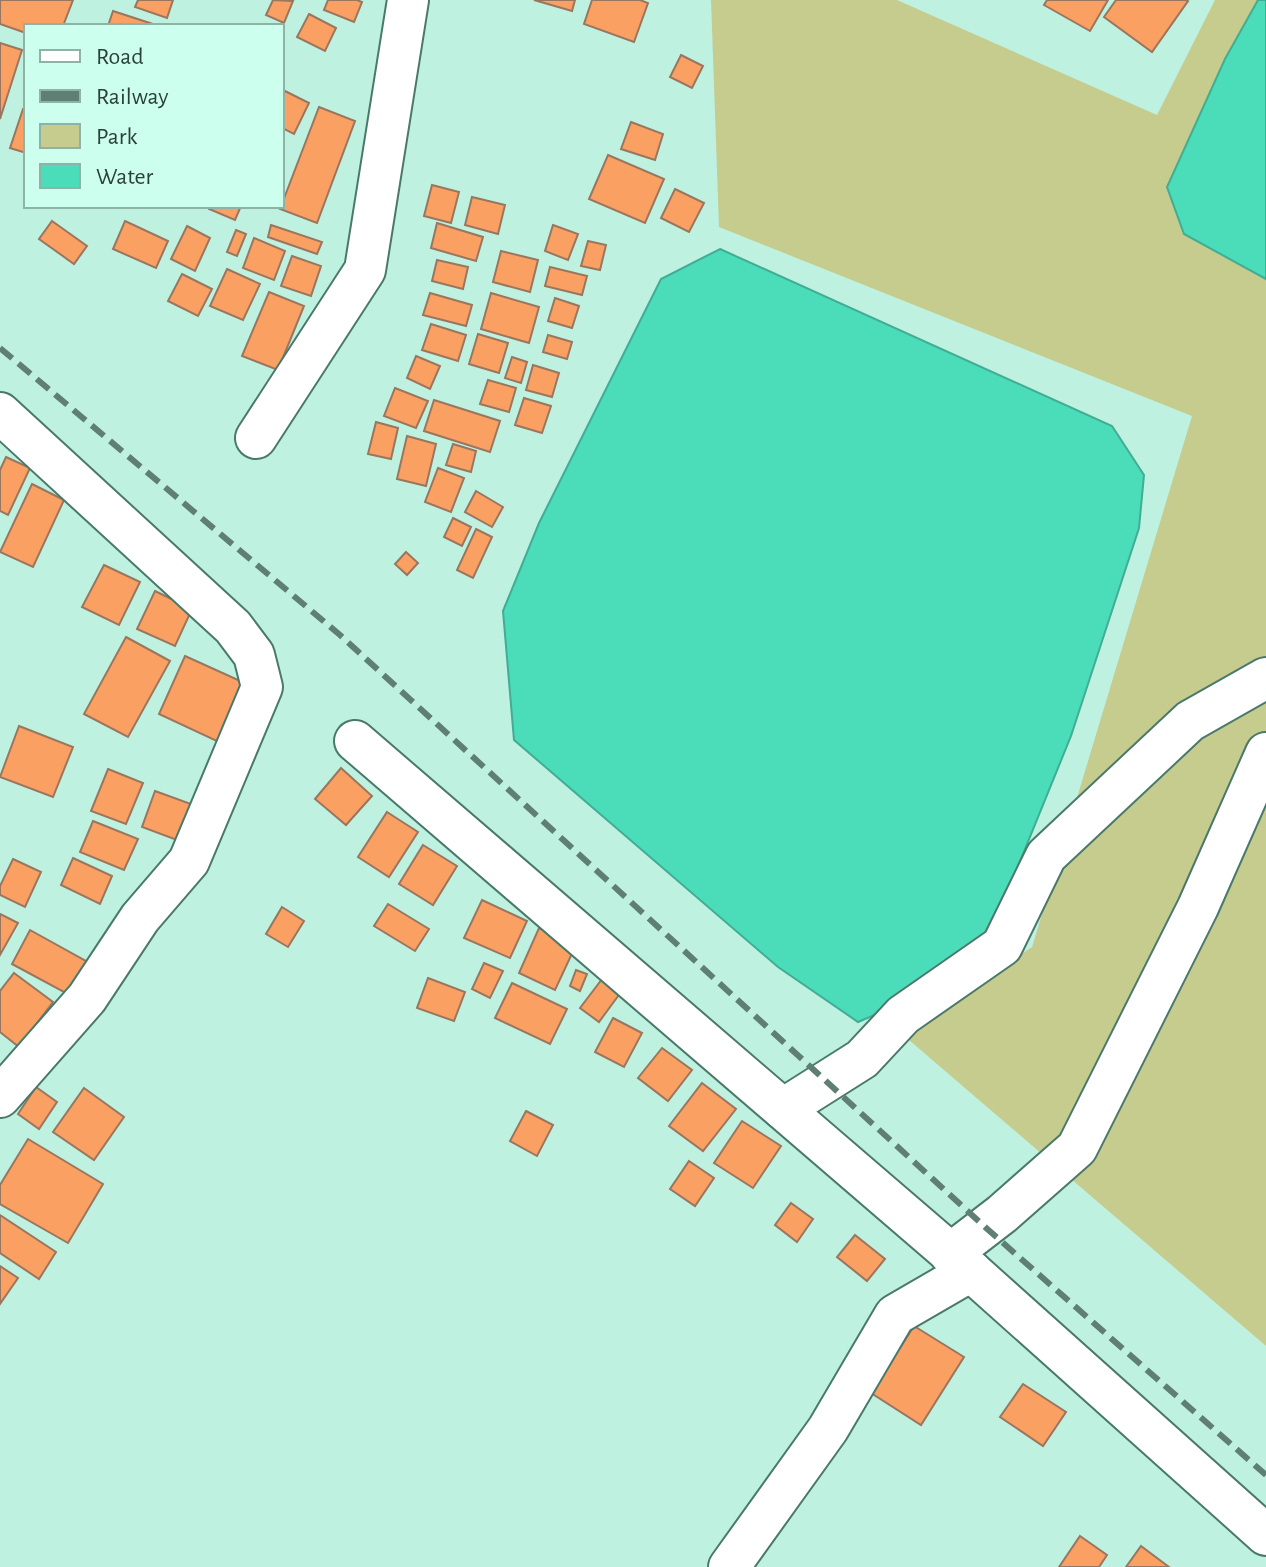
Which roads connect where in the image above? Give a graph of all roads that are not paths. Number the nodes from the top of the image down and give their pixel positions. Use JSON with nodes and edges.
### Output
{"nodes":[{"id":1,"x":408,"y":0,"type":"edge"},
{"id":2,"x":3,"y":425,"type":"edge"},
{"id":3,"x":256,"y":438,"type":"dead end"},
{"id":4,"x":1266,"y":678,"type":"edge"},
{"id":5,"x":355,"y":741,"type":"dead end"},
{"id":6,"x":1266,"y":753,"type":"edge"},
{"id":7,"x":0,"y":1097,"type":"edge"},
{"id":8,"x":783,"y":1109,"type":"junction"},
{"id":9,"x":960,"y":1263,"type":"junction"},
{"id":10,"x":1266,"y":1535,"type":"edge"},
{"id":11,"x":729,"y":1567,"type":"edge"}],
"edges":[{"from":1,"to":3,"type":"street"},
{"from":2,"to":7,"type":"street"},
{"from":4,"to":8,"type":"street"},
{"from":5,"to":8,"type":"street"},
{"from":6,"to":9,"type":"street"},
{"from":8,"to":9,"type":"street"},
{"from":9,"to":10,"type":"street"},
{"from":9,"to":11,"type":"street"}]}
